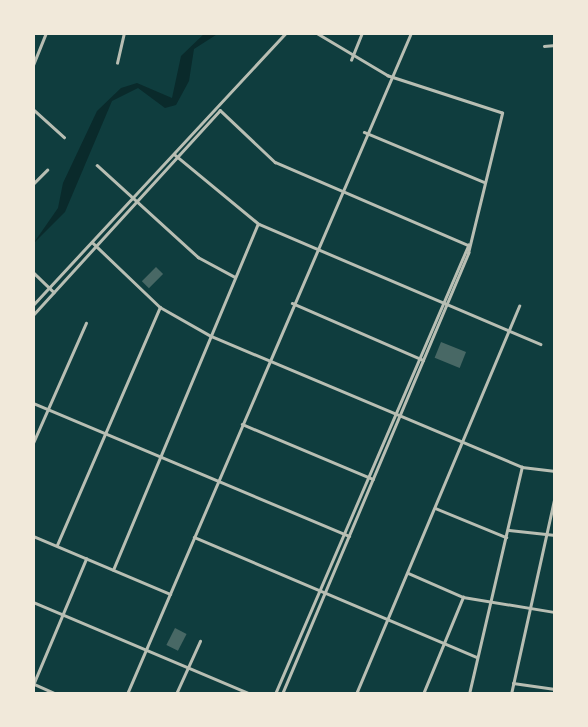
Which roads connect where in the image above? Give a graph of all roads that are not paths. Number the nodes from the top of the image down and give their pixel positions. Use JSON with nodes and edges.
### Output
{"nodes":[{"id":1,"x":46,"y":33,"type":"edge"},
{"id":2,"x":124,"y":33,"type":"edge"},
{"id":3,"x":286,"y":33,"type":"edge"},
{"id":4,"x":316,"y":33,"type":"edge"},
{"id":5,"x":362,"y":33,"type":"edge"},
{"id":6,"x":411,"y":33,"type":"edge"},
{"id":7,"x":555,"y":45,"type":"edge"},
{"id":8,"x":544,"y":46,"type":"dead end"},
{"id":9,"x":351,"y":60,"type":"junction"},
{"id":10,"x":117,"y":63,"type":"dead end"},
{"id":11,"x":33,"y":65,"type":"edge"},
{"id":12,"x":388,"y":76,"type":"junction"},
{"id":13,"x":33,"y":109,"type":"edge"},
{"id":14,"x":220,"y":110,"type":"junction"},
{"id":15,"x":364,"y":132,"type":"junction"},
{"id":16,"x":64,"y":137,"type":"dead end"},
{"id":17,"x":174,"y":155,"type":"junction"},
{"id":18,"x":179,"y":159,"type":"junction"},
{"id":19,"x":97,"y":165,"type":"dead end"},
{"id":20,"x":47,"y":170,"type":"dead end"},
{"id":21,"x":484,"y":182,"type":"junction"},
{"id":22,"x":33,"y":184,"type":"edge"},
{"id":23,"x":339,"y":190,"type":"junction"},
{"id":24,"x":134,"y":198,"type":"junction"},
{"id":25,"x":139,"y":202,"type":"junction"},
{"id":26,"x":259,"y":224,"type":"junction"},
{"id":27,"x":92,"y":242,"type":"junction"},
{"id":28,"x":468,"y":245,"type":"junction"},
{"id":29,"x":97,"y":247,"type":"junction"},
{"id":30,"x":315,"y":247,"type":"junction"},
{"id":31,"x":33,"y":272,"type":"edge"},
{"id":32,"x":236,"y":278,"type":"junction"},
{"id":33,"x":49,"y":288,"type":"junction"},
{"id":34,"x":54,"y":292,"type":"junction"},
{"id":35,"x":441,"y":301,"type":"junction"},
{"id":36,"x":292,"y":303,"type":"junction"},
{"id":37,"x":447,"y":303,"type":"junction"},
{"id":38,"x":33,"y":305,"type":"edge"},
{"id":39,"x":519,"y":306,"type":"dead end"},
{"id":40,"x":160,"y":307,"type":"junction"},
{"id":41,"x":33,"y":315,"type":"edge"},
{"id":42,"x":86,"y":323,"type":"dead end"},
{"id":43,"x":510,"y":329,"type":"junction"},
{"id":44,"x":211,"y":336,"type":"junction"},
{"id":45,"x":541,"y":344,"type":"dead end"},
{"id":46,"x":417,"y":357,"type":"junction"},
{"id":47,"x":269,"y":358,"type":"junction"},
{"id":48,"x":423,"y":360,"type":"junction"},
{"id":49,"x":33,"y":403,"type":"edge"},
{"id":50,"x":48,"y":410,"type":"junction"},
{"id":51,"x":393,"y":412,"type":"junction"},
{"id":52,"x":400,"y":416,"type":"junction"},
{"id":53,"x":242,"y":424,"type":"junction"},
{"id":54,"x":104,"y":433,"type":"junction"},
{"id":55,"x":33,"y":443,"type":"edge"},
{"id":56,"x":463,"y":443,"type":"junction"},
{"id":57,"x":161,"y":457,"type":"junction"},
{"id":58,"x":522,"y":467,"type":"junction"},
{"id":59,"x":555,"y":471,"type":"edge"},
{"id":60,"x":367,"y":476,"type":"junction"},
{"id":61,"x":373,"y":479,"type":"junction"},
{"id":62,"x":217,"y":481,"type":"junction"},
{"id":63,"x":555,"y":495,"type":"edge"},
{"id":64,"x":435,"y":508,"type":"junction"},
{"id":65,"x":508,"y":530,"type":"junction"},
{"id":66,"x":343,"y":533,"type":"junction"},
{"id":67,"x":547,"y":534,"type":"junction"},
{"id":68,"x":555,"y":535,"type":"edge"},
{"id":69,"x":33,"y":536,"type":"edge"},
{"id":70,"x":349,"y":536,"type":"junction"},
{"id":71,"x":194,"y":537,"type":"junction"},
{"id":72,"x":506,"y":537,"type":"junction"},
{"id":73,"x":57,"y":545,"type":"junction"},
{"id":74,"x":86,"y":559,"type":"junction"},
{"id":75,"x":113,"y":570,"type":"junction"},
{"id":76,"x":408,"y":573,"type":"junction"},
{"id":77,"x":320,"y":587,"type":"junction"},
{"id":78,"x":326,"y":590,"type":"junction"},
{"id":79,"x":170,"y":594,"type":"junction"},
{"id":80,"x":463,"y":597,"type":"junction"},
{"id":81,"x":33,"y":602,"type":"edge"},
{"id":82,"x":489,"y":603,"type":"junction"},
{"id":83,"x":529,"y":608,"type":"junction"},
{"id":84,"x":555,"y":612,"type":"edge"},
{"id":85,"x":63,"y":615,"type":"junction"},
{"id":86,"x":388,"y":618,"type":"junction"},
{"id":87,"x":200,"y":641,"type":"dead end"},
{"id":88,"x":444,"y":644,"type":"junction"},
{"id":89,"x":146,"y":648,"type":"junction"},
{"id":90,"x":477,"y":657,"type":"junction"},
{"id":91,"x":188,"y":667,"type":"junction"},
{"id":92,"x":513,"y":683,"type":"junction"},
{"id":93,"x":33,"y":684,"type":"edge"},
{"id":94,"x":533,"y":686,"type":"junction"},
{"id":95,"x":555,"y":689,"type":"edge"},
{"id":96,"x":57,"y":694,"type":"edge"},
{"id":97,"x":127,"y":694,"type":"edge"},
{"id":98,"x":177,"y":694,"type":"edge"},
{"id":99,"x":251,"y":694,"type":"edge"},
{"id":100,"x":275,"y":694,"type":"edge"},
{"id":101,"x":282,"y":694,"type":"edge"},
{"id":102,"x":356,"y":694,"type":"edge"},
{"id":103,"x":423,"y":694,"type":"edge"},
{"id":104,"x":469,"y":694,"type":"edge"},
{"id":105,"x":511,"y":694,"type":"edge"},
{"id":106,"x":531,"y":694,"type":"edge"}],
"edges":[{"from":1,"to":11,"type":"street"},
{"from":2,"to":10,"type":"street"},
{"from":3,"to":14,"type":"street"},
{"from":4,"to":9,"type":"street"},
{"from":5,"to":9,"type":"street"},
{"from":6,"to":12,"type":"street"},
{"from":7,"to":8,"type":"street"},
{"from":9,"to":12,"type":"street"},
{"from":12,"to":15,"type":"street"},
{"from":12,"to":21,"type":"street"},
{"from":13,"to":16,"type":"street"},
{"from":14,"to":17,"type":"street"},
{"from":14,"to":18,"type":"street"},
{"from":14,"to":23,"type":"street"},
{"from":15,"to":21,"type":"street"},
{"from":15,"to":23,"type":"street"},
{"from":17,"to":18,"type":"street"},
{"from":17,"to":24,"type":"street"},
{"from":18,"to":25,"type":"street"},
{"from":18,"to":26,"type":"street"},
{"from":19,"to":24,"type":"street"},
{"from":20,"to":22,"type":"street"},
{"from":21,"to":28,"type":"street"},
{"from":23,"to":28,"type":"street"},
{"from":23,"to":30,"type":"street"},
{"from":24,"to":25,"type":"street"},
{"from":24,"to":27,"type":"street"},
{"from":25,"to":29,"type":"street"},
{"from":25,"to":32,"type":"street"},
{"from":26,"to":30,"type":"street"},
{"from":26,"to":32,"type":"street"},
{"from":27,"to":29,"type":"street"},
{"from":27,"to":33,"type":"street"},
{"from":28,"to":35,"type":"street"},
{"from":28,"to":37,"type":"street"},
{"from":29,"to":34,"type":"street"},
{"from":29,"to":40,"type":"street"},
{"from":30,"to":35,"type":"street"},
{"from":30,"to":36,"type":"street"},
{"from":31,"to":33,"type":"street"},
{"from":32,"to":44,"type":"street"},
{"from":33,"to":34,"type":"street"},
{"from":33,"to":38,"type":"street"},
{"from":34,"to":41,"type":"street"},
{"from":35,"to":37,"type":"street"},
{"from":35,"to":46,"type":"street"},
{"from":36,"to":46,"type":"street"},
{"from":36,"to":47,"type":"street"},
{"from":37,"to":43,"type":"street"},
{"from":37,"to":48,"type":"street"},
{"from":39,"to":43,"type":"street"},
{"from":40,"to":44,"type":"street"},
{"from":40,"to":54,"type":"street"},
{"from":42,"to":50,"type":"street"},
{"from":43,"to":45,"type":"street"},
{"from":43,"to":56,"type":"street"},
{"from":44,"to":47,"type":"street"},
{"from":44,"to":57,"type":"street"},
{"from":46,"to":48,"type":"street"},
{"from":46,"to":51,"type":"street"},
{"from":47,"to":51,"type":"street"},
{"from":47,"to":53,"type":"street"},
{"from":48,"to":52,"type":"street"},
{"from":49,"to":50,"type":"street"},
{"from":50,"to":54,"type":"street"},
{"from":50,"to":55,"type":"street"},
{"from":51,"to":52,"type":"street"},
{"from":51,"to":60,"type":"street"},
{"from":52,"to":56,"type":"street"},
{"from":52,"to":61,"type":"street"},
{"from":53,"to":60,"type":"street"},
{"from":53,"to":62,"type":"street"},
{"from":54,"to":57,"type":"street"},
{"from":54,"to":73,"type":"street"},
{"from":56,"to":58,"type":"street"},
{"from":56,"to":64,"type":"street"},
{"from":57,"to":62,"type":"street"},
{"from":57,"to":75,"type":"street"},
{"from":58,"to":59,"type":"street"},
{"from":58,"to":65,"type":"street"},
{"from":60,"to":61,"type":"street"},
{"from":60,"to":66,"type":"street"},
{"from":61,"to":70,"type":"street"},
{"from":62,"to":66,"type":"street"},
{"from":62,"to":71,"type":"street"},
{"from":63,"to":67,"type":"street"},
{"from":64,"to":72,"type":"street"},
{"from":64,"to":76,"type":"street"},
{"from":65,"to":67,"type":"street"},
{"from":65,"to":72,"type":"street"},
{"from":66,"to":70,"type":"street"},
{"from":66,"to":77,"type":"street"},
{"from":67,"to":68,"type":"street"},
{"from":67,"to":83,"type":"street"},
{"from":69,"to":73,"type":"street"},
{"from":70,"to":78,"type":"street"},
{"from":71,"to":77,"type":"street"},
{"from":71,"to":79,"type":"street"},
{"from":72,"to":82,"type":"street"},
{"from":73,"to":74,"type":"street"},
{"from":74,"to":75,"type":"street"},
{"from":74,"to":85,"type":"street"},
{"from":75,"to":79,"type":"street"},
{"from":76,"to":80,"type":"street"},
{"from":76,"to":86,"type":"street"},
{"from":77,"to":78,"type":"street"},
{"from":77,"to":100,"type":"street"},
{"from":78,"to":86,"type":"street"},
{"from":78,"to":101,"type":"street"},
{"from":79,"to":89,"type":"street"},
{"from":80,"to":82,"type":"street"},
{"from":80,"to":88,"type":"street"},
{"from":81,"to":85,"type":"street"},
{"from":82,"to":83,"type":"street"},
{"from":82,"to":90,"type":"street"},
{"from":83,"to":84,"type":"street"},
{"from":83,"to":92,"type":"street"},
{"from":85,"to":89,"type":"street"},
{"from":85,"to":93,"type":"street"},
{"from":86,"to":88,"type":"street"},
{"from":86,"to":102,"type":"street"},
{"from":87,"to":91,"type":"street"},
{"from":88,"to":90,"type":"street"},
{"from":88,"to":103,"type":"street"},
{"from":89,"to":91,"type":"street"},
{"from":89,"to":97,"type":"street"},
{"from":90,"to":104,"type":"street"},
{"from":91,"to":98,"type":"street"},
{"from":91,"to":99,"type":"street"},
{"from":92,"to":94,"type":"street"},
{"from":92,"to":105,"type":"street"},
{"from":93,"to":96,"type":"street"},
{"from":94,"to":95,"type":"street"},
{"from":94,"to":106,"type":"street"}]}
